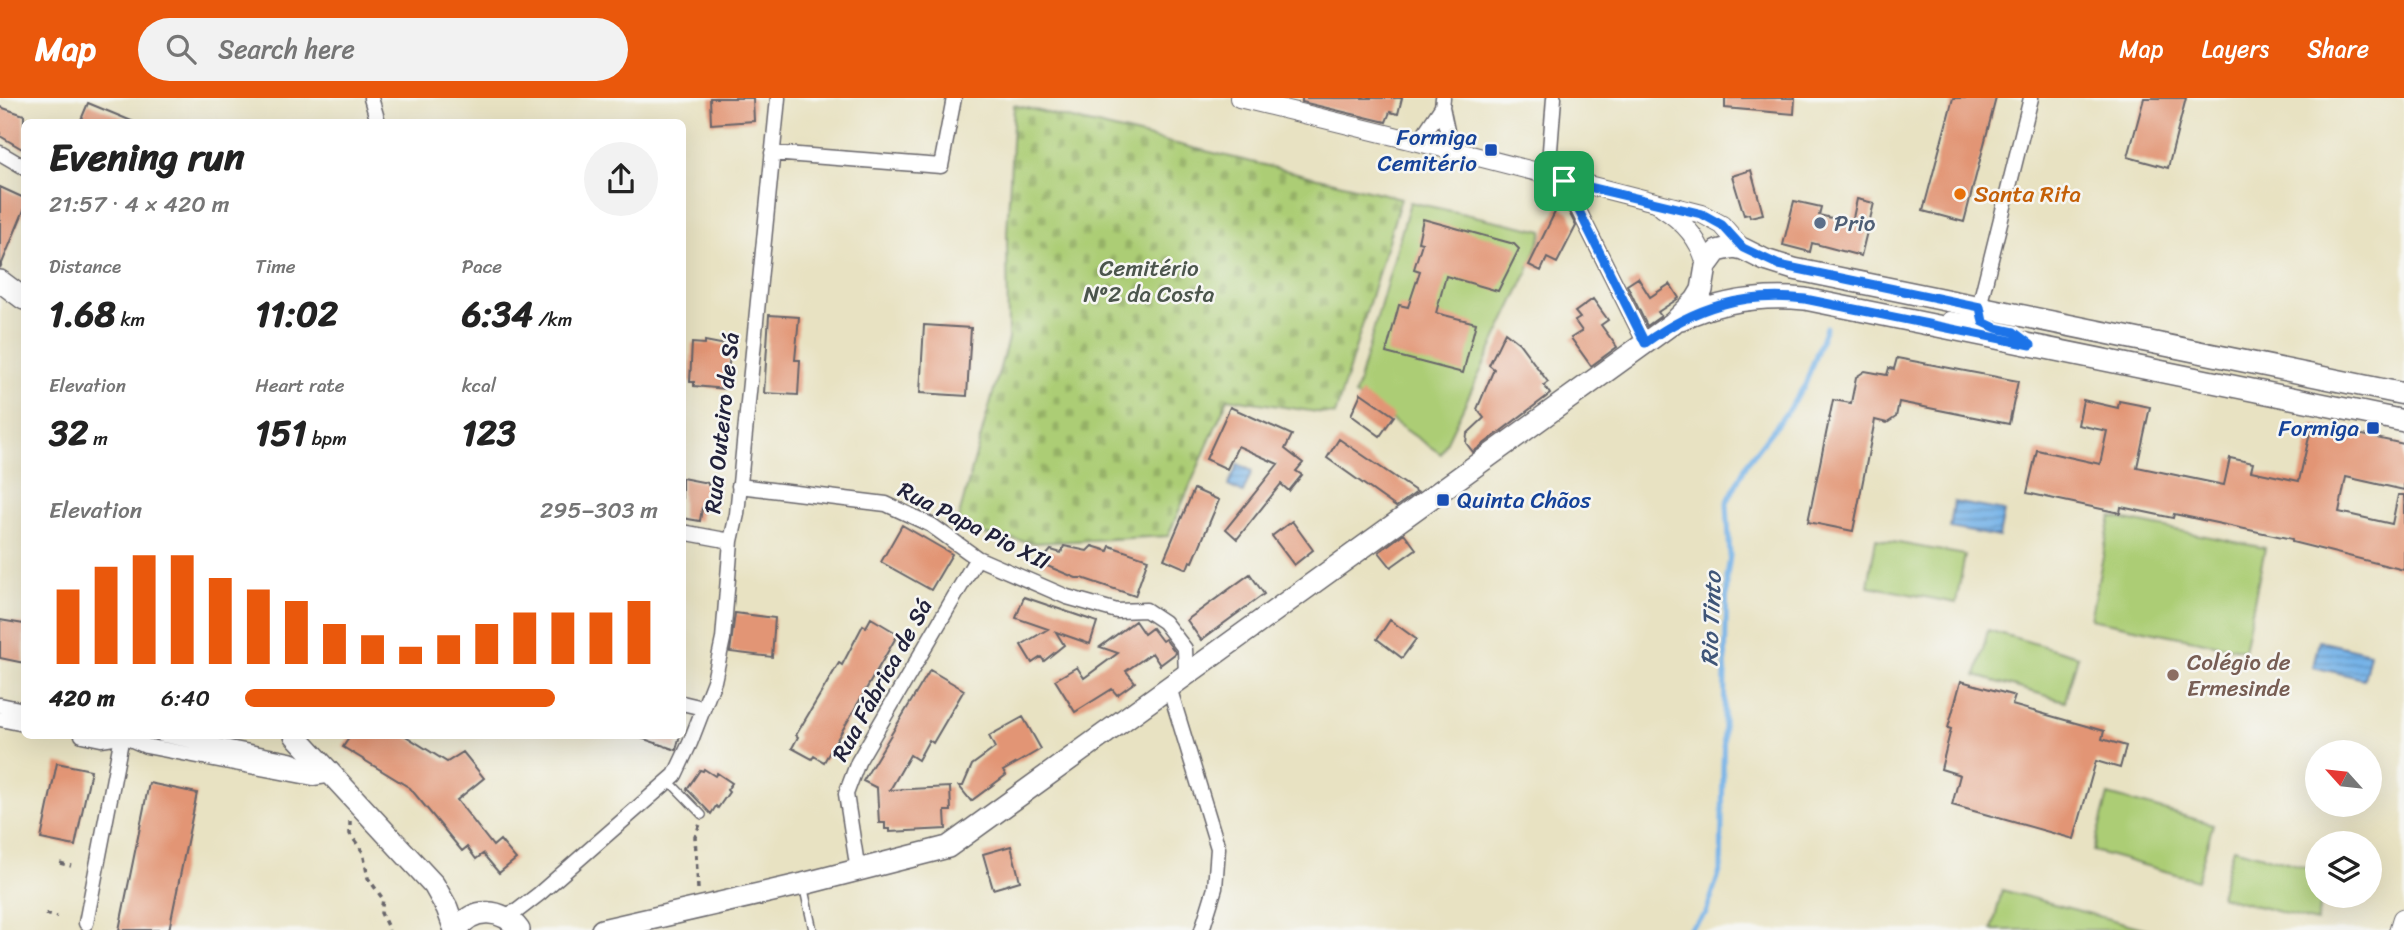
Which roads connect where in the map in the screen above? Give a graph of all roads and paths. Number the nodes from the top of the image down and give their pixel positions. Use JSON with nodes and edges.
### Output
{"nodes":[{"id":1,"x":371,"y":98,"type":"edge"},
{"id":2,"x":778,"y":98,"type":"edge"},
{"id":3,"x":954,"y":98,"type":"edge"},
{"id":4,"x":1239,"y":98,"type":"edge"},
{"id":5,"x":1554,"y":98,"type":"edge"},
{"id":6,"x":2031,"y":98,"type":"edge"},
{"id":7,"x":1442,"y":102,"type":"edge"},
{"id":8,"x":377,"y":119,"type":"edge"},
{"id":9,"x":1418,"y":143,"type":"junction"},
{"id":10,"x":1451,"y":150,"type":"junction"},
{"id":11,"x":0,"y":153,"type":"edge"},
{"id":12,"x":772,"y":153,"type":"junction"},
{"id":13,"x":21,"y":165,"type":"edge"},
{"id":14,"x":1556,"y":178,"type":"junction"},
{"id":15,"x":1650,"y":202,"type":"junction"},
{"id":16,"x":1747,"y":251,"type":"junction"},
{"id":17,"x":1706,"y":271,"type":"junction"},
{"id":18,"x":0,"y":281,"type":"edge"},
{"id":19,"x":21,"y":297,"type":"edge"},
{"id":20,"x":1892,"y":298,"type":"junction"},
{"id":21,"x":1740,"y":300,"type":"junction"},
{"id":22,"x":1862,"y":301,"type":"dead end"},
{"id":23,"x":1872,"y":303,"type":"dead end"},
{"id":24,"x":1839,"y":306,"type":"junction"},
{"id":25,"x":1980,"y":307,"type":"junction"},
{"id":26,"x":1673,"y":323,"type":"junction"},
{"id":27,"x":1916,"y":323,"type":"junction"},
{"id":28,"x":1645,"y":343,"type":"junction"},
{"id":29,"x":2031,"y":345,"type":"junction"},
{"id":30,"x":2404,"y":394,"type":"edge"},
{"id":31,"x":2404,"y":421,"type":"edge"},
{"id":32,"x":740,"y":486,"type":"junction"},
{"id":33,"x":686,"y":533,"type":"edge"},
{"id":34,"x":731,"y":541,"type":"junction"},
{"id":35,"x":977,"y":558,"type":"junction"},
{"id":36,"x":1177,"y":681,"type":"junction"},
{"id":37,"x":686,"y":704,"type":"edge"},
{"id":38,"x":0,"y":705,"type":"edge"},
{"id":39,"x":703,"y":708,"type":"junction"},
{"id":40,"x":21,"y":709,"type":"edge"},
{"id":41,"x":0,"y":719,"type":"edge"},
{"id":42,"x":21,"y":723,"type":"edge"},
{"id":43,"x":122,"y":739,"type":"edge"},
{"id":44,"x":131,"y":739,"type":"edge"},
{"id":45,"x":183,"y":739,"type":"edge"},
{"id":46,"x":299,"y":739,"type":"edge"},
{"id":47,"x":334,"y":775,"type":"junction"},
{"id":48,"x":668,"y":780,"type":"junction"},
{"id":49,"x":702,"y":815,"type":"joint"},
{"id":50,"x":349,"y":824,"type":"dead end"},
{"id":51,"x":60,"y":863,"type":"dead end"},
{"id":52,"x":71,"y":866,"type":"dead end"},
{"id":53,"x":858,"y":871,"type":"junction"},
{"id":54,"x":803,"y":884,"type":"junction"},
{"id":55,"x":434,"y":885,"type":"junction"},
{"id":56,"x":716,"y":905,"type":"junction"},
{"id":57,"x":46,"y":914,"type":"dead end"},
{"id":58,"x":57,"y":917,"type":"dead end"},
{"id":59,"x":505,"y":919,"type":"edge"},
{"id":60,"x":2404,"y":920,"type":"edge"},
{"id":61,"x":86,"y":923,"type":"dead end"},
{"id":62,"x":389,"y":930,"type":"edge"},
{"id":63,"x":456,"y":930,"type":"edge"},
{"id":64,"x":602,"y":930,"type":"edge"},
{"id":65,"x":813,"y":930,"type":"edge"},
{"id":66,"x":1202,"y":930,"type":"edge"},
{"id":67,"x":2401,"y":930,"type":"edge"}],
"edges":[{"from":1,"to":8,"type":"street"},
{"from":2,"to":12,"type":"street","name":"Rua Outeiro de Sá"},
{"from":3,"to":12,"type":"street"},
{"from":4,"to":9,"type":"street"},
{"from":5,"to":14,"type":"street"},
{"from":6,"to":25,"type":"street"},
{"from":7,"to":9,"type":"street"},
{"from":7,"to":10,"type":"street"},
{"from":9,"to":10,"type":"street"},
{"from":10,"to":14,"type":"street"},
{"from":11,"to":13,"type":"street"},
{"from":12,"to":32,"type":"street","name":"Rua Outeiro de Sá"},
{"from":14,"to":15,"type":"street"},
{"from":14,"to":28,"type":"street"},
{"from":15,"to":16,"type":"street"},
{"from":15,"to":17,"type":"street"},
{"from":16,"to":17,"type":"main road"},
{"from":16,"to":20,"type":"main road"},
{"from":16,"to":21,"type":"main road"},
{"from":17,"to":21,"type":"main road"},
{"from":17,"to":26,"type":"main road"},
{"from":18,"to":19,"type":"main road"},
{"from":20,"to":23,"type":"lane"},
{"from":20,"to":25,"type":"main road"},
{"from":21,"to":24,"type":"main road"},
{"from":21,"to":26,"type":"main road"},
{"from":22,"to":24,"type":"lane"},
{"from":24,"to":27,"type":"main road"},
{"from":25,"to":27,"type":"street"},
{"from":25,"to":29,"type":"street"},
{"from":25,"to":30,"type":"main road"},
{"from":26,"to":28,"type":"main road"},
{"from":27,"to":29,"type":"main road"},
{"from":28,"to":36,"type":"main road"},
{"from":29,"to":31,"type":"main road"},
{"from":32,"to":34,"type":"street","name":"Rua Outeiro de Sá"},
{"from":32,"to":35,"type":"street","name":"Rua Papa Pio XII"},
{"from":33,"to":34,"type":"street"},
{"from":34,"to":39,"type":"street","name":"Rua Outeiro de Sá"},
{"from":35,"to":36,"type":"street","name":"Rua Papa Pio XII"},
{"from":35,"to":53,"type":"street","name":"Rua Fábrica de Sá"},
{"from":36,"to":53,"type":"main road"},
{"from":36,"to":66,"type":"street","name":"Rua Papa Pio XII"},
{"from":37,"to":39,"type":"street"},
{"from":38,"to":40,"type":"street"},
{"from":39,"to":48,"type":"street","name":"Rua Outeiro de Sá"},
{"from":41,"to":42,"type":"street"},
{"from":43,"to":61,"type":"street"},
{"from":44,"to":47,"type":"street"},
{"from":45,"to":47,"type":"street"},
{"from":46,"to":47,"type":"main road"},
{"from":47,"to":55,"type":"main road"},
{"from":48,"to":49,"type":"lane"},
{"from":48,"to":59,"type":"street","name":"Rua Outeiro de Sá"},
{"from":49,"to":56,"type":"path"},
{"from":50,"to":62,"type":"path"},
{"from":51,"to":52,"type":"path"},
{"from":53,"to":54,"type":"main road"},
{"from":54,"to":56,"type":"main road"},
{"from":54,"to":65,"type":"lane"},
{"from":55,"to":59,"type":"main road"},
{"from":55,"to":63,"type":"main road"},
{"from":56,"to":64,"type":"main road"},
{"from":57,"to":58,"type":"path"},
{"from":59,"to":63,"type":"main road"},
{"from":60,"to":67,"type":"main road"}]}
